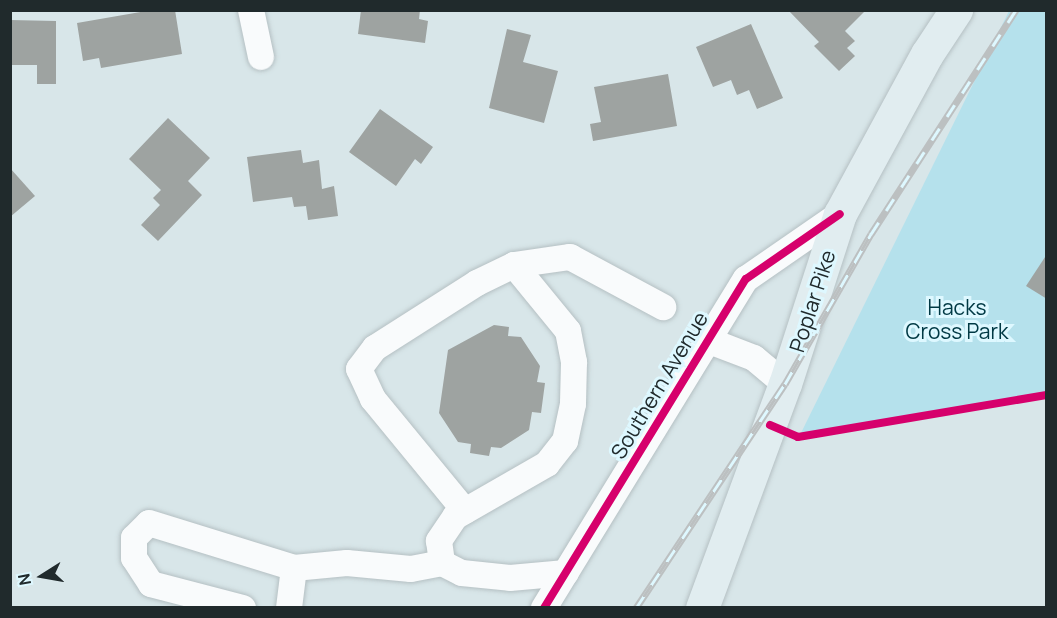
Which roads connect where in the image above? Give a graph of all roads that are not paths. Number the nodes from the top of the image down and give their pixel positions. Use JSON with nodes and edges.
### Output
{"nodes":[{"id":1,"x":251,"y":10,"type":"edge"},
{"id":2,"x":956,"y":10,"type":"edge"},
{"id":3,"x":261,"y":57,"type":"dead end"},
{"id":4,"x":840,"y":214,"type":"junction"},
{"id":5,"x":514,"y":266,"type":"junction"},
{"id":6,"x":663,"y":307,"type":"dead end"},
{"id":7,"x":707,"y":340,"type":"junction"},
{"id":8,"x":785,"y":384,"type":"junction"},
{"id":9,"x":465,"y":511,"type":"junction"},
{"id":10,"x":442,"y":563,"type":"junction"},
{"id":11,"x":294,"y":568,"type":"junction"},
{"id":12,"x":566,"y":573,"type":"junction"},
{"id":13,"x":198,"y":602,"type":"edge"},
{"id":14,"x":243,"y":608,"type":"edge"},
{"id":15,"x":288,"y":608,"type":"edge"},
{"id":16,"x":544,"y":608,"type":"edge"},
{"id":17,"x":702,"y":608,"type":"edge"}],
"edges":[{"from":1,"to":3,"type":"street"},
{"from":2,"to":4,"type":"main road","name":"Poplar Pike"},
{"from":4,"to":7,"type":"street","name":"Southern Avenue"},
{"from":4,"to":8,"type":"main road","name":"Poplar Pike"},
{"from":5,"to":6,"type":"street"},
{"from":5,"to":9,"type":"street"},
{"from":5,"to":9,"type":"street"},
{"from":7,"to":8,"type":"street","name":"Southern Avenue"},
{"from":7,"to":12,"type":"street","name":"Southern Avenue"},
{"from":8,"to":17,"type":"main road","name":"Poplar Pike"},
{"from":9,"to":10,"type":"street"},
{"from":10,"to":11,"type":"street"},
{"from":10,"to":12,"type":"street"},
{"from":11,"to":13,"type":"street"},
{"from":11,"to":15,"type":"street"},
{"from":12,"to":16,"type":"street","name":"Southern Avenue"},
{"from":13,"to":14,"type":"street"}]}
